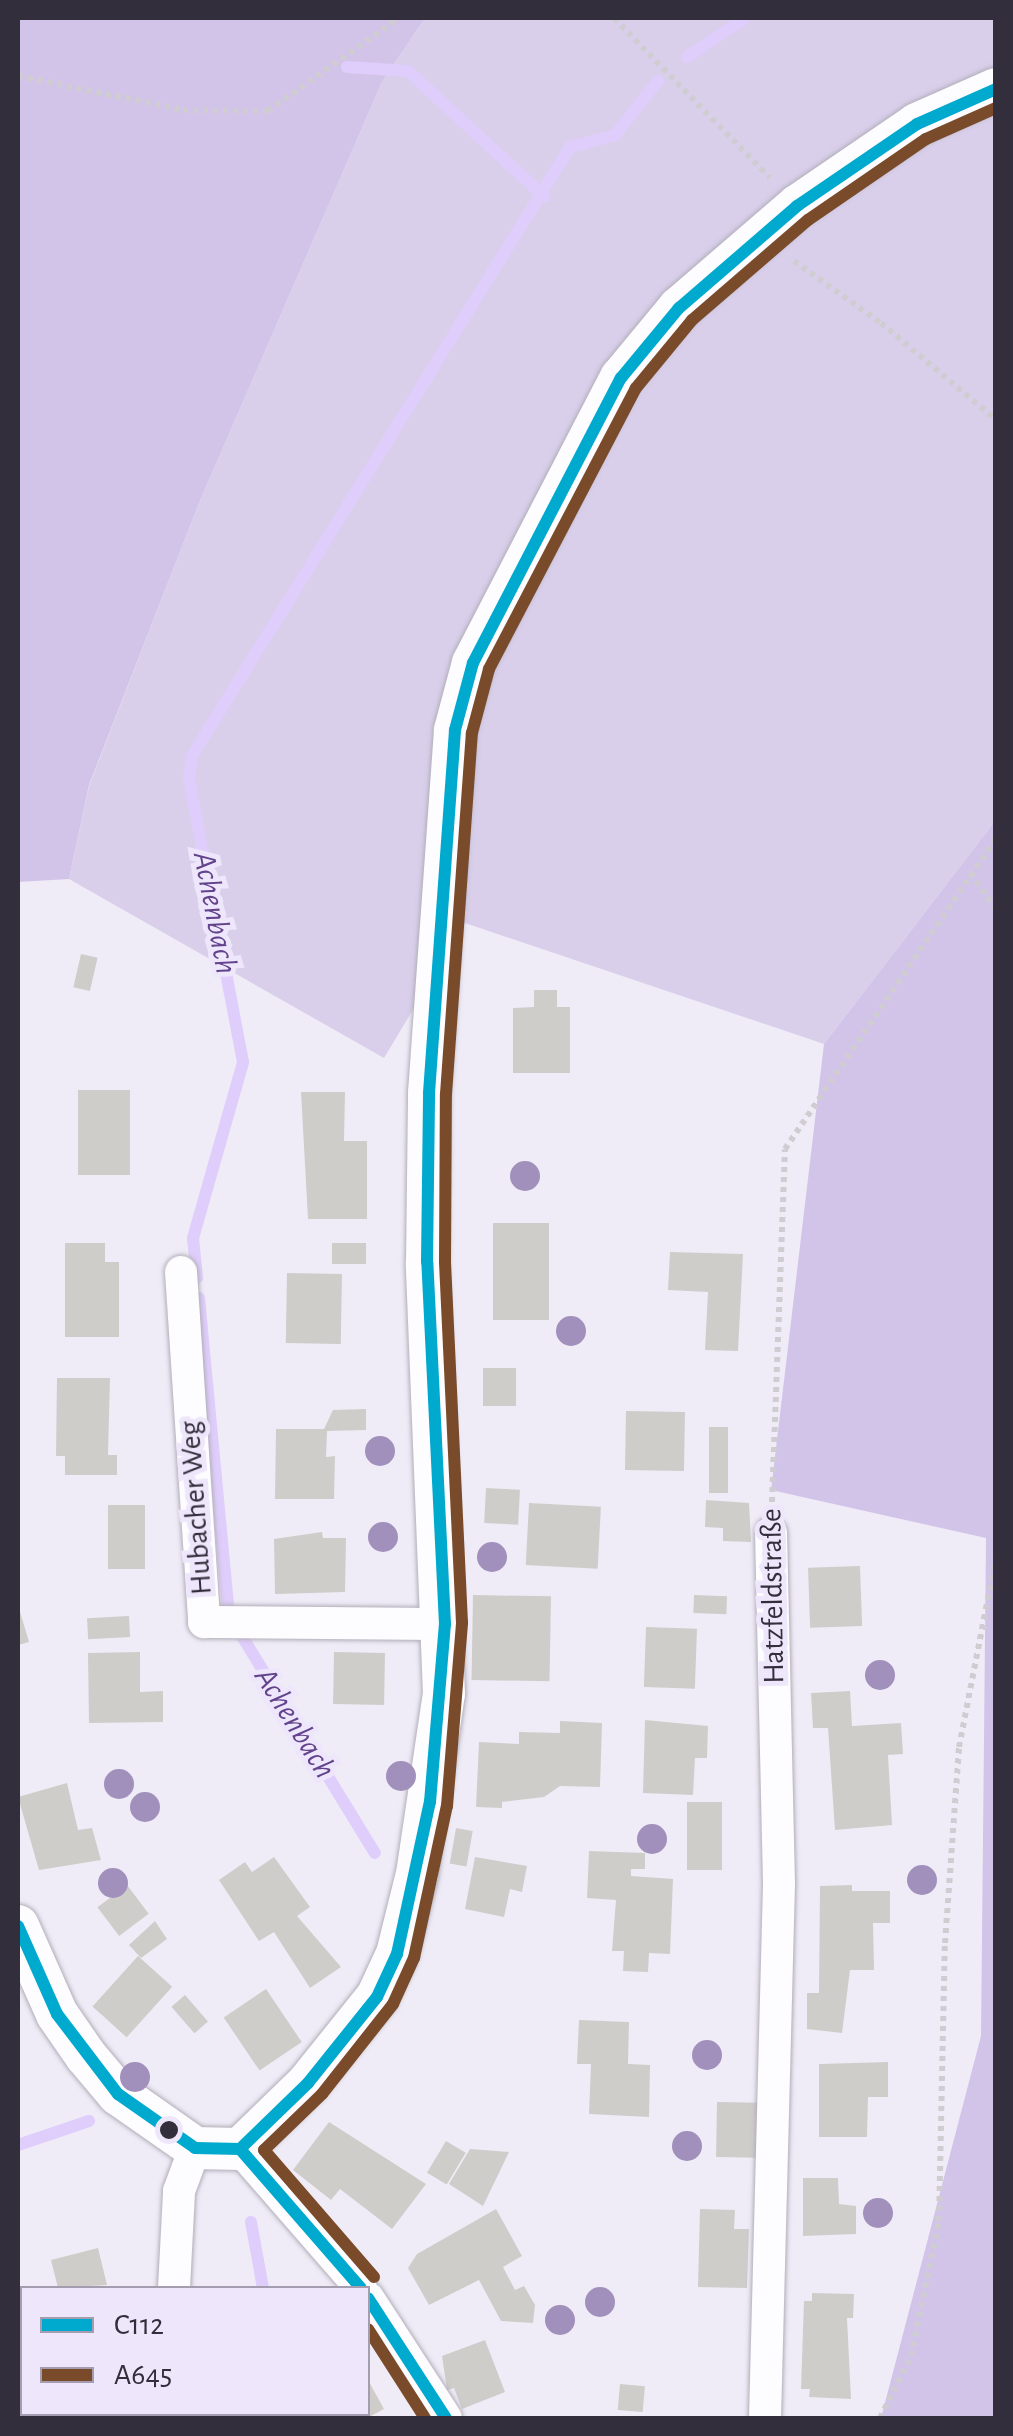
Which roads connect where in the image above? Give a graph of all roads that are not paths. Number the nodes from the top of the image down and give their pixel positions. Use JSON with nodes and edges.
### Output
{"nodes":[{"id":1,"x":996,"y":90,"type":"edge"},
{"id":2,"x":181,"y":1272,"type":"dead end"},
{"id":3,"x":771,"y":1533,"type":"road end"},
{"id":4,"x":445,"y":1624,"type":"junction"},
{"id":5,"x":18,"y":1926,"type":"edge"},
{"id":6,"x":195,"y":2148,"type":"junction"},
{"id":7,"x":240,"y":2149,"type":"junction"},
{"id":8,"x":174,"y":2286,"type":"edge"},
{"id":9,"x":360,"y":2286,"type":"edge"},
{"id":10,"x":370,"y":2301,"type":"edge"},
{"id":11,"x":446,"y":2418,"type":"edge"},
{"id":12,"x":765,"y":2418,"type":"edge"}],
"edges":[{"from":1,"to":4,"type":"street"},
{"from":2,"to":4,"type":"street","name":"Hubacher Weg"},
{"from":3,"to":12,"type":"street","name":"Hatzfeldstraße"},
{"from":4,"to":7,"type":"street"},
{"from":5,"to":6,"type":"street"},
{"from":6,"to":7,"type":"street"},
{"from":6,"to":8,"type":"street"},
{"from":7,"to":9,"type":"street"},
{"from":10,"to":11,"type":"street"}]}
